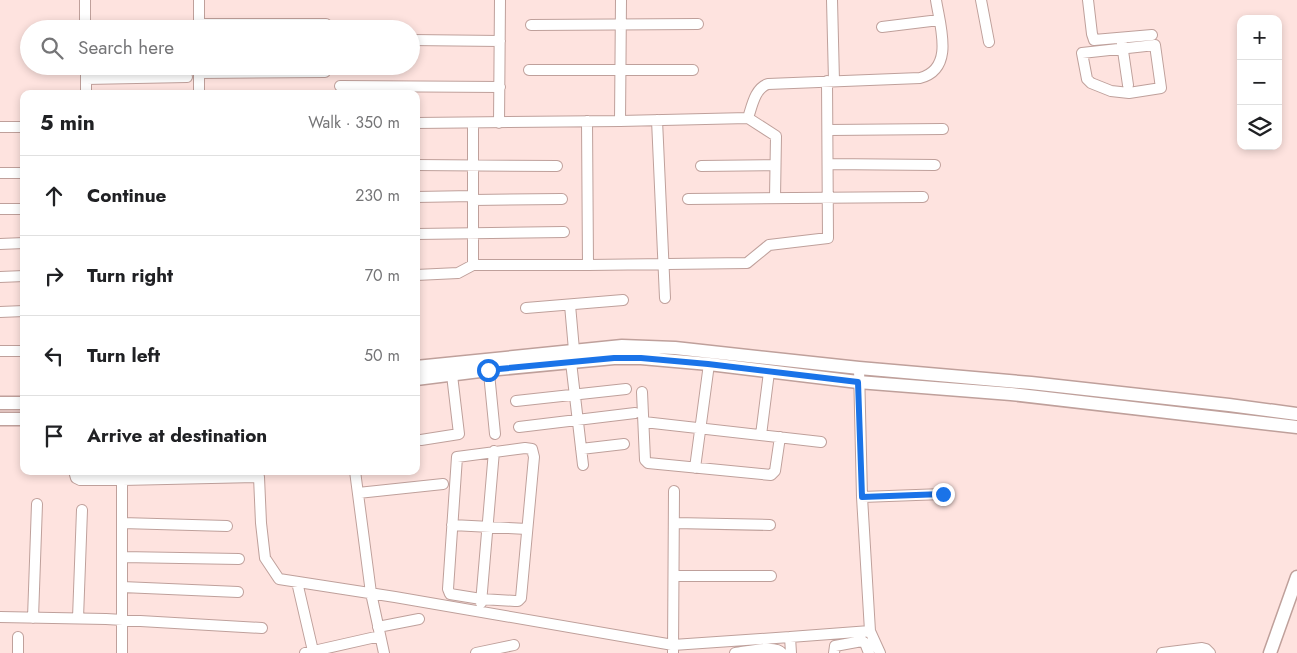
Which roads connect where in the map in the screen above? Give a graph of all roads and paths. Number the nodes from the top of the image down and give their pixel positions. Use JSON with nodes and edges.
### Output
{"nodes":[{"id":1,"x":85,"y":0,"type":"edge"},
{"id":2,"x":199,"y":0,"type":"edge"},
{"id":3,"x":500,"y":0,"type":"edge"},
{"id":4,"x":621,"y":0,"type":"edge"},
{"id":5,"x":832,"y":0,"type":"edge"},
{"id":6,"x":936,"y":0,"type":"edge"},
{"id":7,"x":982,"y":0,"type":"edge"},
{"id":8,"x":1088,"y":0,"type":"edge"},
{"id":9,"x":85,"y":20,"type":"edge"},
{"id":10,"x":199,"y":20,"type":"edge"},
{"id":11,"x":939,"y":20,"type":"junction"},
{"id":12,"x":698,"y":24,"type":"dead end"},
{"id":13,"x":531,"y":25,"type":"dead end"},
{"id":14,"x":621,"y":25,"type":"junction"},
{"id":15,"x":882,"y":27,"type":"dead end"},
{"id":16,"x":1152,"y":35,"type":"dead end"},
{"id":17,"x":1121,"y":38,"type":"junction"},
{"id":18,"x":420,"y":40,"type":"edge"},
{"id":19,"x":500,"y":41,"type":"junction"},
{"id":20,"x":989,"y":42,"type":"dead end"},
{"id":21,"x":1123,"y":49,"type":"junction"},
{"id":22,"x":529,"y":70,"type":"dead end"},
{"id":23,"x":620,"y":70,"type":"junction"},
{"id":24,"x":693,"y":70,"type":"dead end"},
{"id":25,"x":86,"y":75,"type":"edge"},
{"id":26,"x":199,"y":75,"type":"edge"},
{"id":27,"x":187,"y":78,"type":"dead end"},
{"id":28,"x":86,"y":79,"type":"junction"},
{"id":29,"x":831,"y":81,"type":"junction"},
{"id":30,"x":1128,"y":85,"type":"dead end"},
{"id":31,"x":340,"y":86,"type":"dead end"},
{"id":32,"x":500,"y":87,"type":"junction"},
{"id":33,"x":86,"y":90,"type":"edge"},
{"id":34,"x":199,"y":90,"type":"edge"},
{"id":35,"x":748,"y":118,"type":"junction"},
{"id":36,"x":657,"y":120,"type":"junction"},
{"id":37,"x":587,"y":121,"type":"junction"},
{"id":38,"x":620,"y":121,"type":"junction"},
{"id":39,"x":420,"y":123,"type":"edge"},
{"id":40,"x":473,"y":123,"type":"junction"},
{"id":41,"x":499,"y":123,"type":"junction"},
{"id":42,"x":0,"y":127,"type":"edge"},
{"id":43,"x":20,"y":127,"type":"edge"},
{"id":44,"x":943,"y":129,"type":"dead end"},
{"id":45,"x":828,"y":130,"type":"junction"},
{"id":46,"x":828,"y":164,"type":"junction"},
{"id":47,"x":420,"y":165,"type":"edge"},
{"id":48,"x":472,"y":165,"type":"junction"},
{"id":49,"x":775,"y":165,"type":"junction"},
{"id":50,"x":935,"y":165,"type":"dead end"},
{"id":51,"x":557,"y":166,"type":"dead end"},
{"id":52,"x":702,"y":166,"type":"dead end"},
{"id":53,"x":0,"y":173,"type":"edge"},
{"id":54,"x":20,"y":173,"type":"edge"},
{"id":55,"x":420,"y":197,"type":"edge"},
{"id":56,"x":829,"y":197,"type":"junction"},
{"id":57,"x":923,"y":197,"type":"dead end"},
{"id":58,"x":473,"y":198,"type":"junction"},
{"id":59,"x":775,"y":198,"type":"junction"},
{"id":60,"x":562,"y":199,"type":"dead end"},
{"id":61,"x":688,"y":199,"type":"dead end"},
{"id":62,"x":0,"y":209,"type":"edge"},
{"id":63,"x":20,"y":209,"type":"edge"},
{"id":64,"x":564,"y":232,"type":"dead end"},
{"id":65,"x":472,"y":233,"type":"junction"},
{"id":66,"x":420,"y":234,"type":"edge"},
{"id":67,"x":0,"y":244,"type":"edge"},
{"id":68,"x":20,"y":244,"type":"edge"},
{"id":69,"x":664,"y":263,"type":"junction"},
{"id":70,"x":473,"y":264,"type":"junction"},
{"id":71,"x":588,"y":265,"type":"junction"},
{"id":72,"x":420,"y":275,"type":"edge"},
{"id":73,"x":0,"y":276,"type":"edge"},
{"id":74,"x":20,"y":276,"type":"edge"},
{"id":75,"x":665,"y":298,"type":"dead end"},
{"id":76,"x":623,"y":300,"type":"dead end"},
{"id":77,"x":570,"y":304,"type":"junction"},
{"id":78,"x":526,"y":308,"type":"dead end"},
{"id":79,"x":20,"y":311,"type":"edge"},
{"id":80,"x":0,"y":312,"type":"edge"},
{"id":81,"x":0,"y":351,"type":"edge"},
{"id":82,"x":20,"y":351,"type":"edge"},
{"id":83,"x":572,"y":356,"type":"junction"},
{"id":84,"x":708,"y":364,"type":"junction"},
{"id":85,"x":488,"y":365,"type":"junction"},
{"id":86,"x":420,"y":367,"type":"edge"},
{"id":87,"x":859,"y":368,"type":"junction"},
{"id":88,"x":769,"y":372,"type":"junction"},
{"id":89,"x":452,"y":375,"type":"junction"},
{"id":90,"x":420,"y":379,"type":"edge"},
{"id":91,"x":858,"y":382,"type":"junction"},
{"id":92,"x":626,"y":389,"type":"dead end"},
{"id":93,"x":642,"y":392,"type":"dead end"},
{"id":94,"x":574,"y":395,"type":"junction"},
{"id":95,"x":516,"y":402,"type":"dead end"},
{"id":96,"x":0,"y":403,"type":"edge"},
{"id":97,"x":20,"y":403,"type":"edge"},
{"id":98,"x":635,"y":413,"type":"dead end"},
{"id":99,"x":1297,"y":414,"type":"edge"},
{"id":100,"x":20,"y":419,"type":"edge"},
{"id":101,"x":0,"y":420,"type":"edge"},
{"id":102,"x":578,"y":420,"type":"junction"},
{"id":103,"x":644,"y":422,"type":"junction"},
{"id":104,"x":519,"y":427,"type":"dead end"},
{"id":105,"x":1297,"y":427,"type":"edge"},
{"id":106,"x":700,"y":428,"type":"junction"},
{"id":107,"x":495,"y":434,"type":"dead end"},
{"id":108,"x":761,"y":435,"type":"junction"},
{"id":109,"x":780,"y":437,"type":"junction"},
{"id":110,"x":421,"y":440,"type":"dead end"},
{"id":111,"x":821,"y":442,"type":"dead end"},
{"id":112,"x":624,"y":444,"type":"dead end"},
{"id":113,"x":581,"y":449,"type":"junction"},
{"id":114,"x":494,"y":451,"type":"junction"},
{"id":115,"x":583,"y":465,"type":"dead end"},
{"id":116,"x":695,"y":468,"type":"junction"},
{"id":117,"x":75,"y":475,"type":"edge"},
{"id":118,"x":236,"y":475,"type":"edge"},
{"id":119,"x":259,"y":475,"type":"edge"},
{"id":120,"x":356,"y":475,"type":"edge"},
{"id":121,"x":122,"y":480,"type":"junction"},
{"id":122,"x":443,"y":484,"type":"dead end"},
{"id":123,"x":674,"y":491,"type":"dead end"},
{"id":124,"x":358,"y":493,"type":"junction"},
{"id":125,"x":943,"y":494,"type":"dead end"},
{"id":126,"x":862,"y":497,"type":"junction"},
{"id":127,"x":37,"y":504,"type":"dead end"},
{"id":128,"x":82,"y":510,"type":"dead end"},
{"id":129,"x":122,"y":523,"type":"junction"},
{"id":130,"x":675,"y":523,"type":"junction"},
{"id":131,"x":770,"y":524,"type":"dead end"},
{"id":132,"x":452,"y":525,"type":"junction"},
{"id":133,"x":228,"y":526,"type":"dead end"},
{"id":134,"x":488,"y":527,"type":"junction"},
{"id":135,"x":528,"y":530,"type":"junction"},
{"id":136,"x":122,"y":557,"type":"junction"},
{"id":137,"x":239,"y":559,"type":"dead end"},
{"id":138,"x":674,"y":576,"type":"junction"},
{"id":139,"x":771,"y":576,"type":"dead end"},
{"id":140,"x":1297,"y":577,"type":"edge"},
{"id":141,"x":297,"y":582,"type":"junction"},
{"id":142,"x":122,"y":587,"type":"junction"},
{"id":143,"x":238,"y":592,"type":"dead end"},
{"id":144,"x":371,"y":593,"type":"junction"},
{"id":145,"x":481,"y":599,"type":"junction"},
{"id":146,"x":480,"y":612,"type":"junction"},
{"id":147,"x":0,"y":617,"type":"edge"},
{"id":148,"x":33,"y":618,"type":"junction"},
{"id":149,"x":78,"y":618,"type":"junction"},
{"id":150,"x":420,"y":619,"type":"dead end"},
{"id":151,"x":123,"y":620,"type":"junction"},
{"id":152,"x":262,"y":628,"type":"dead end"},
{"id":153,"x":870,"y":631,"type":"junction"},
{"id":154,"x":379,"y":632,"type":"junction"},
{"id":155,"x":18,"y":637,"type":"dead end"},
{"id":156,"x":790,"y":637,"type":"junction"},
{"id":157,"x":734,"y":641,"type":"junction"},
{"id":158,"x":514,"y":645,"type":"dead end"},
{"id":159,"x":673,"y":649,"type":"edge"},
{"id":160,"x":309,"y":652,"type":"edge"},
{"id":161,"x":18,"y":653,"type":"edge"},
{"id":162,"x":122,"y":653,"type":"edge"},
{"id":163,"x":384,"y":653,"type":"edge"},
{"id":164,"x":476,"y":653,"type":"edge"},
{"id":165,"x":735,"y":653,"type":"edge"},
{"id":166,"x":782,"y":653,"type":"edge"},
{"id":167,"x":791,"y":653,"type":"edge"},
{"id":168,"x":834,"y":653,"type":"edge"},
{"id":169,"x":870,"y":653,"type":"edge"},
{"id":170,"x":880,"y":653,"type":"edge"},
{"id":171,"x":1162,"y":653,"type":"edge"},
{"id":172,"x":1210,"y":653,"type":"edge"},
{"id":173,"x":1270,"y":653,"type":"edge"}],
"edges":[{"from":1,"to":9,"type":"street"},
{"from":2,"to":10,"type":"street"},
{"from":3,"to":19,"type":"street"},
{"from":4,"to":14,"type":"street"},
{"from":5,"to":29,"type":"street"},
{"from":6,"to":11,"type":"street"},
{"from":7,"to":20,"type":"street"},
{"from":8,"to":17,"type":"street"},
{"from":11,"to":15,"type":"street"},
{"from":11,"to":29,"type":"street"},
{"from":12,"to":14,"type":"street"},
{"from":13,"to":14,"type":"street"},
{"from":14,"to":23,"type":"street"},
{"from":16,"to":17,"type":"street"},
{"from":17,"to":21,"type":"street"},
{"from":18,"to":19,"type":"street"},
{"from":19,"to":32,"type":"street"},
{"from":21,"to":21,"type":"street"},
{"from":21,"to":30,"type":"street"},
{"from":22,"to":23,"type":"street"},
{"from":23,"to":24,"type":"street"},
{"from":23,"to":38,"type":"street"},
{"from":25,"to":28,"type":"street"},
{"from":26,"to":34,"type":"street"},
{"from":27,"to":28,"type":"street"},
{"from":28,"to":33,"type":"street"},
{"from":29,"to":35,"type":"street"},
{"from":29,"to":45,"type":"street"},
{"from":31,"to":32,"type":"street"},
{"from":32,"to":41,"type":"street"},
{"from":35,"to":36,"type":"street"},
{"from":35,"to":49,"type":"street"},
{"from":36,"to":38,"type":"street"},
{"from":36,"to":69,"type":"street"},
{"from":37,"to":38,"type":"street"},
{"from":37,"to":41,"type":"street"},
{"from":37,"to":71,"type":"street"},
{"from":39,"to":40,"type":"street"},
{"from":40,"to":41,"type":"street"},
{"from":40,"to":48,"type":"street"},
{"from":42,"to":43,"type":"street"},
{"from":44,"to":45,"type":"street"},
{"from":45,"to":46,"type":"street"},
{"from":46,"to":50,"type":"street"},
{"from":46,"to":56,"type":"street"},
{"from":47,"to":48,"type":"street"},
{"from":48,"to":51,"type":"street"},
{"from":48,"to":58,"type":"street"},
{"from":49,"to":52,"type":"street"},
{"from":49,"to":59,"type":"street"},
{"from":53,"to":54,"type":"street"},
{"from":55,"to":58,"type":"street"},
{"from":56,"to":57,"type":"street"},
{"from":56,"to":59,"type":"street"},
{"from":56,"to":69,"type":"street"},
{"from":58,"to":60,"type":"street"},
{"from":58,"to":65,"type":"street"},
{"from":59,"to":61,"type":"street"},
{"from":62,"to":63,"type":"street"},
{"from":64,"to":65,"type":"street"},
{"from":65,"to":66,"type":"street"},
{"from":65,"to":70,"type":"street"},
{"from":67,"to":68,"type":"street"},
{"from":69,"to":71,"type":"street"},
{"from":69,"to":75,"type":"street"},
{"from":70,"to":71,"type":"street"},
{"from":70,"to":72,"type":"street"},
{"from":73,"to":74,"type":"street"},
{"from":76,"to":77,"type":"street"},
{"from":77,"to":78,"type":"street"},
{"from":77,"to":83,"type":"street"},
{"from":79,"to":80,"type":"street"},
{"from":81,"to":82,"type":"street"},
{"from":83,"to":84,"type":"street"},
{"from":83,"to":85,"type":"street"},
{"from":83,"to":87,"type":"street"},
{"from":83,"to":94,"type":"street"},
{"from":84,"to":88,"type":"street"},
{"from":84,"to":106,"type":"street"},
{"from":85,"to":86,"type":"street"},
{"from":85,"to":89,"type":"street"},
{"from":85,"to":107,"type":"street"},
{"from":87,"to":91,"type":"street"},
{"from":87,"to":99,"type":"street"},
{"from":88,"to":91,"type":"street"},
{"from":88,"to":108,"type":"street"},
{"from":89,"to":90,"type":"street"},
{"from":89,"to":110,"type":"street"},
{"from":91,"to":105,"type":"street"},
{"from":91,"to":126,"type":"street"},
{"from":92,"to":94,"type":"street"},
{"from":93,"to":103,"type":"street"},
{"from":94,"to":95,"type":"street"},
{"from":94,"to":102,"type":"street"},
{"from":96,"to":97,"type":"street"},
{"from":98,"to":102,"type":"street"},
{"from":100,"to":101,"type":"street"},
{"from":102,"to":104,"type":"street"},
{"from":102,"to":113,"type":"street"},
{"from":103,"to":106,"type":"street"},
{"from":103,"to":116,"type":"street"},
{"from":106,"to":108,"type":"street"},
{"from":106,"to":116,"type":"street"},
{"from":108,"to":109,"type":"street"},
{"from":109,"to":111,"type":"street"},
{"from":109,"to":116,"type":"street"},
{"from":112,"to":113,"type":"street"},
{"from":113,"to":115,"type":"street"},
{"from":114,"to":132,"type":"street"},
{"from":114,"to":134,"type":"street"},
{"from":114,"to":135,"type":"street"},
{"from":117,"to":121,"type":"street"},
{"from":118,"to":121,"type":"street"},
{"from":119,"to":141,"type":"street"},
{"from":120,"to":124,"type":"street"},
{"from":121,"to":129,"type":"street"},
{"from":122,"to":124,"type":"street"},
{"from":123,"to":130,"type":"street"},
{"from":124,"to":144,"type":"street"},
{"from":125,"to":126,"type":"street"},
{"from":126,"to":153,"type":"street"},
{"from":127,"to":148,"type":"street"},
{"from":128,"to":149,"type":"street"},
{"from":129,"to":133,"type":"street"},
{"from":129,"to":136,"type":"street"},
{"from":130,"to":131,"type":"street"},
{"from":130,"to":138,"type":"street"},
{"from":132,"to":134,"type":"street"},
{"from":132,"to":145,"type":"street"},
{"from":134,"to":135,"type":"street"},
{"from":134,"to":145,"type":"street"},
{"from":135,"to":145,"type":"street"},
{"from":136,"to":137,"type":"street"},
{"from":136,"to":142,"type":"street"},
{"from":138,"to":139,"type":"street"},
{"from":138,"to":159,"type":"street"},
{"from":140,"to":173,"type":"street"},
{"from":141,"to":144,"type":"street"},
{"from":141,"to":160,"type":"street"},
{"from":142,"to":143,"type":"street"},
{"from":142,"to":151,"type":"street"},
{"from":144,"to":146,"type":"street"},
{"from":144,"to":154,"type":"street"},
{"from":145,"to":146,"type":"street"},
{"from":146,"to":159,"type":"street"},
{"from":147,"to":148,"type":"street"},
{"from":148,"to":149,"type":"street"},
{"from":149,"to":151,"type":"street"},
{"from":150,"to":154,"type":"street"},
{"from":151,"to":152,"type":"street"},
{"from":151,"to":162,"type":"street"},
{"from":153,"to":156,"type":"street"},
{"from":153,"to":170,"type":"street"},
{"from":154,"to":160,"type":"street"},
{"from":154,"to":163,"type":"street"},
{"from":155,"to":161,"type":"street"},
{"from":156,"to":157,"type":"street"},
{"from":156,"to":167,"type":"street"},
{"from":157,"to":159,"type":"street"},
{"from":157,"to":165,"type":"street"},
{"from":158,"to":164,"type":"street"},
{"from":165,"to":166,"type":"street"},
{"from":168,"to":169,"type":"street"},
{"from":171,"to":172,"type":"street"}]}
